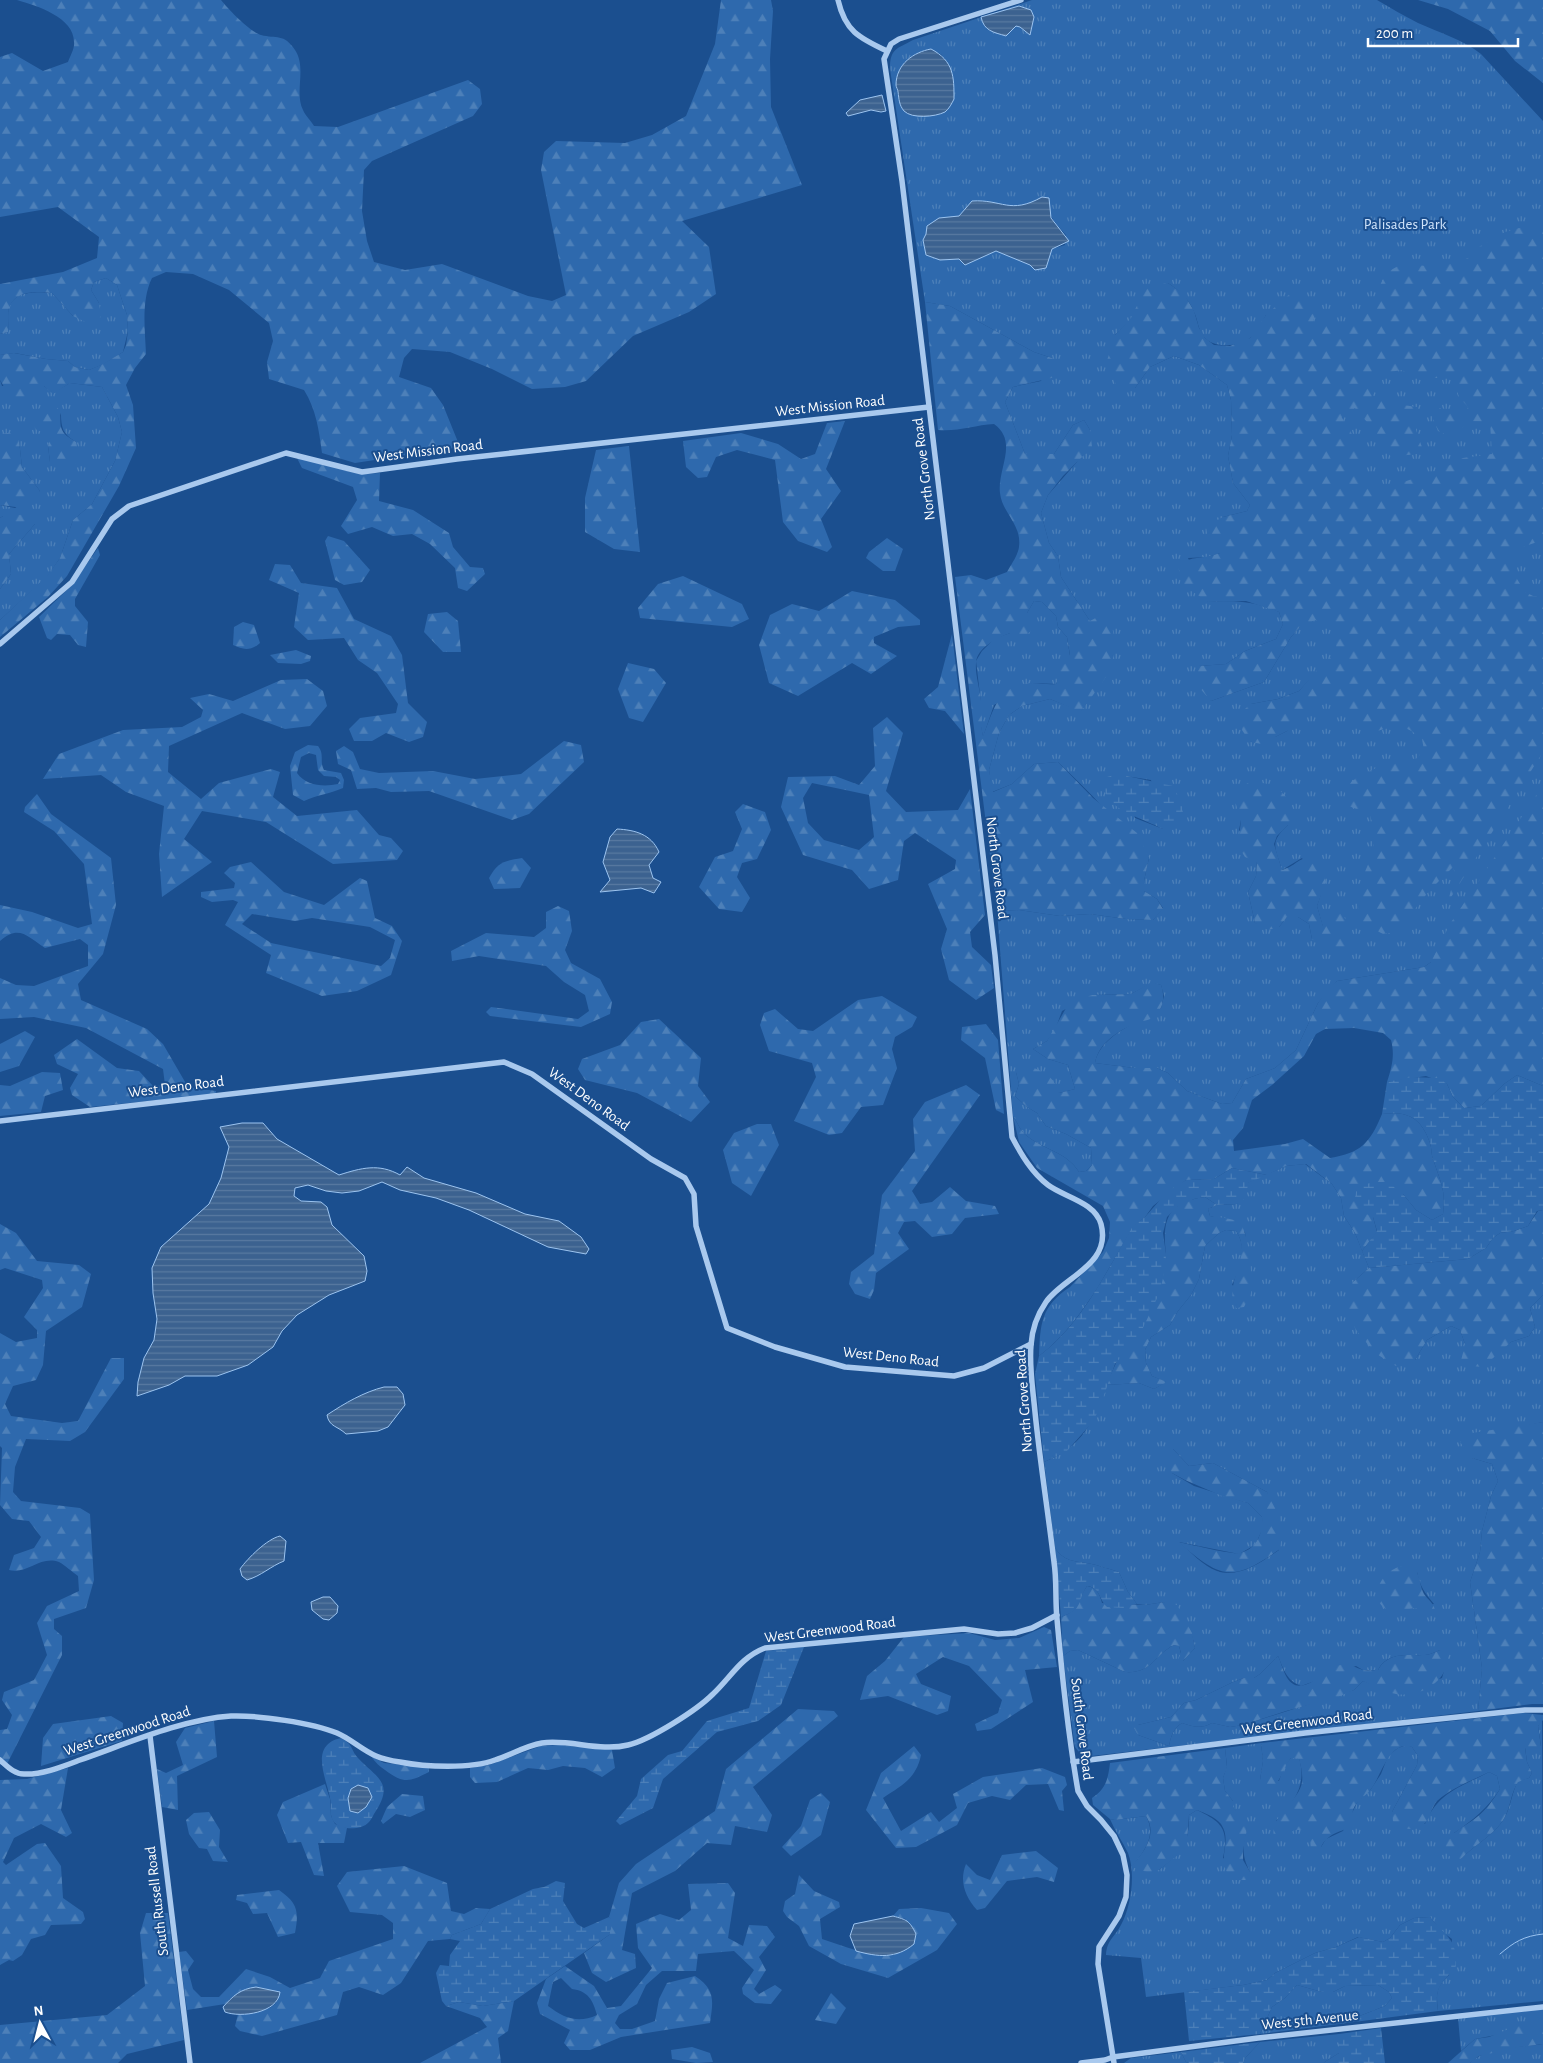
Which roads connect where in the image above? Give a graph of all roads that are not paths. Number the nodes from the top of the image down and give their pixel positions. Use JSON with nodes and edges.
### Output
{"nodes":[{"id":1,"x":838,"y":0,"type":"edge"},
{"id":2,"x":1021,"y":0,"type":"edge"},
{"id":3,"x":887,"y":51,"type":"junction"},
{"id":4,"x":929,"y":407,"type":"junction"},
{"id":5,"x":0,"y":644,"type":"edge"},
{"id":6,"x":0,"y":1121,"type":"edge"},
{"id":7,"x":1031,"y":1344,"type":"junction"},
{"id":8,"x":1057,"y":1615,"type":"junction"},
{"id":9,"x":1543,"y":1710,"type":"edge"},
{"id":10,"x":150,"y":1736,"type":"junction"},
{"id":11,"x":0,"y":1760,"type":"edge"},
{"id":12,"x":1073,"y":1762,"type":"junction"},
{"id":13,"x":1543,"y":2007,"type":"edge"},
{"id":14,"x":1113,"y":2060,"type":"edge"},
{"id":15,"x":190,"y":2063,"type":"edge"},
{"id":16,"x":1081,"y":2063,"type":"edge"}],
"edges":[{"from":1,"to":3,"type":"street"},
{"from":2,"to":3,"type":"street"},
{"from":3,"to":4,"type":"street","name":"North Grove Road"},
{"from":4,"to":5,"type":"street","name":"West Mission Road"},
{"from":4,"to":7,"type":"street","name":"North Grove Road"},
{"from":6,"to":7,"type":"street","name":"West Deno Road"},
{"from":7,"to":8,"type":"street","name":"North Grove Road"},
{"from":8,"to":10,"type":"street","name":"West Greenwood Road"},
{"from":8,"to":12,"type":"street","name":"South Grove Road"},
{"from":9,"to":12,"type":"street","name":"West Greenwood Road"},
{"from":10,"to":11,"type":"street","name":"West Greenwood Road"},
{"from":10,"to":15,"type":"street","name":"South Russell Road"},
{"from":12,"to":14,"type":"street","name":"South Grove Road"},
{"from":13,"to":14,"type":"street","name":"West 5th Avenue"},
{"from":14,"to":16,"type":"street","name":"West 5th Avenue"}]}
